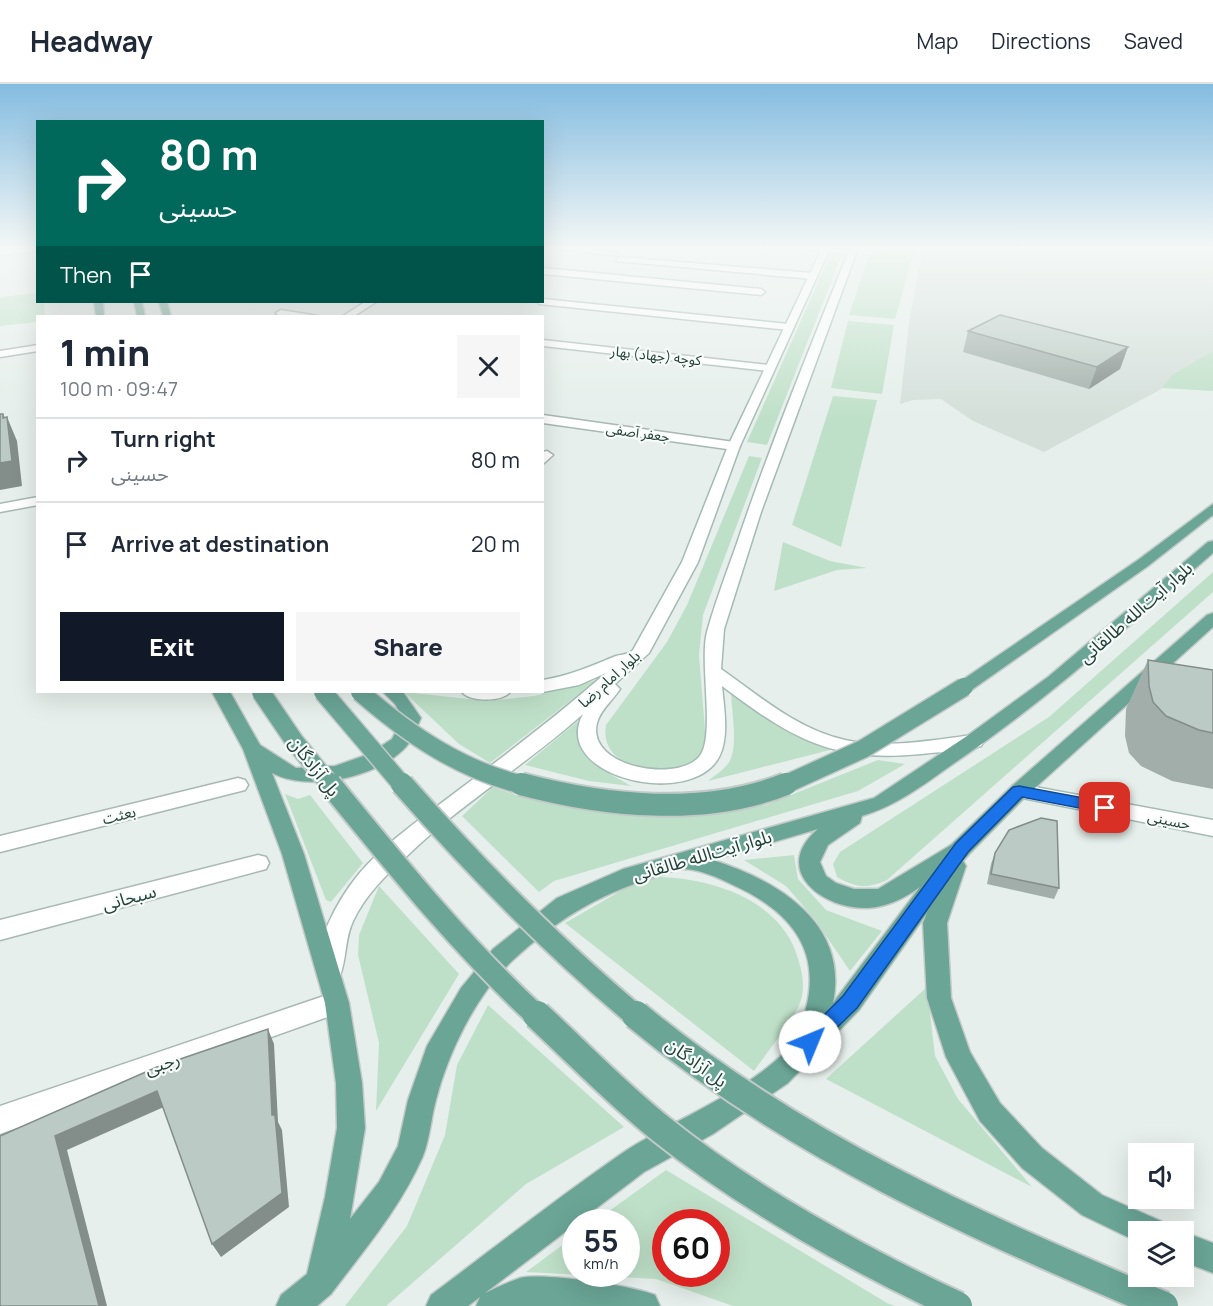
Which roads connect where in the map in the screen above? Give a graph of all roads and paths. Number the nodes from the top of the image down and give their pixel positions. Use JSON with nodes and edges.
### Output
{"nodes":[{"id":1,"x":366,"y":305,"type":"edge"},
{"id":2,"x":572,"y":305,"type":"edge"},
{"id":3,"x":798,"y":305,"type":"edge"},
{"id":4,"x":832,"y":305,"type":"edge"},
{"id":5,"x":281,"y":313,"type":"dead end"},
{"id":6,"x":303,"y":315,"type":"edge"},
{"id":7,"x":350,"y":315,"type":"edge"},
{"id":8,"x":788,"y":327,"type":"junction"},
{"id":9,"x":544,"y":343,"type":"edge"},
{"id":10,"x":36,"y":348,"type":"edge"},
{"id":11,"x":0,"y":354,"type":"edge"},
{"id":12,"x":769,"y":368,"type":"junction"},
{"id":13,"x":544,"y":418,"type":"edge"},
{"id":14,"x":734,"y":446,"type":"junction"},
{"id":15,"x":36,"y":501,"type":"edge"},
{"id":16,"x":0,"y":508,"type":"edge"},
{"id":17,"x":1213,"y":508,"type":"edge"},
{"id":18,"x":1213,"y":545,"type":"edge"},
{"id":19,"x":1213,"y":618,"type":"edge"},
{"id":20,"x":640,"y":653,"type":"junction"},
{"id":21,"x":711,"y":670,"type":"junction"},
{"id":22,"x":544,"y":686,"type":"edge"},
{"id":23,"x":222,"y":693,"type":"edge"},
{"id":24,"x":262,"y":693,"type":"edge"},
{"id":25,"x":324,"y":693,"type":"edge"},
{"id":26,"x":361,"y":693,"type":"edge"},
{"id":27,"x":393,"y":693,"type":"edge"},
{"id":28,"x":974,"y":741,"type":"junction"},
{"id":29,"x":253,"y":749,"type":"junction"},
{"id":30,"x":238,"y":785,"type":"dead end"},
{"id":31,"x":1019,"y":791,"type":"junction"},
{"id":32,"x":881,"y":803,"type":"junction"},
{"id":33,"x":1213,"y":828,"type":"edge"},
{"id":34,"x":0,"y":844,"type":"edge"},
{"id":35,"x":962,"y":847,"type":"junction"},
{"id":36,"x":681,"y":861,"type":"junction"},
{"id":37,"x":258,"y":863,"type":"dead end"},
{"id":38,"x":0,"y":930,"type":"edge"},
{"id":39,"x":330,"y":971,"type":"junction"},
{"id":40,"x":324,"y":1007,"type":"dead end"},
{"id":41,"x":810,"y":1042,"type":"junction"},
{"id":42,"x":0,"y":1120,"type":"edge"},
{"id":43,"x":1128,"y":1222,"type":"edge"},
{"id":44,"x":1194,"y":1251,"type":"edge"},
{"id":45,"x":1213,"y":1258,"type":"edge"},
{"id":46,"x":320,"y":1283,"type":"junction"},
{"id":47,"x":292,"y":1306,"type":"edge"},
{"id":48,"x":442,"y":1306,"type":"edge"},
{"id":49,"x":492,"y":1306,"type":"edge"},
{"id":50,"x":644,"y":1306,"type":"edge"},
{"id":51,"x":958,"y":1306,"type":"edge"},
{"id":52,"x":1164,"y":1306,"type":"edge"}],
"edges":[{"from":1,"to":7,"type":"main road"},
{"from":2,"to":8,"type":"main road"},
{"from":3,"to":8,"type":"main road","name":"بلوار امام رضا"},
{"from":4,"to":21,"type":"main road"},
{"from":5,"to":6,"type":"main road"},
{"from":8,"to":12,"type":"main road","name":"بلوار امام رضا"},
{"from":9,"to":12,"type":"main road","name":"کوچه (جهاد) بهار"},
{"from":10,"to":11,"type":"main road"},
{"from":12,"to":14,"type":"main road","name":"بلوار امام رضا"},
{"from":13,"to":14,"type":"main road","name":"جعفر آصفی"},
{"from":14,"to":20,"type":"main road","name":"بلوار امام رضا"},
{"from":15,"to":16,"type":"main road"},
{"from":17,"to":26,"type":"main road","bridge":true},
{"from":18,"to":28,"type":"main road","name":"بلوار آیت‌الله طالقانی"},
{"from":19,"to":31,"type":"main road"},
{"from":20,"to":21,"type":"main road"},
{"from":20,"to":22,"type":"main road"},
{"from":20,"to":39,"type":"main road","name":"بلوار امام رضا"},
{"from":21,"to":28,"type":"main road"},
{"from":23,"to":29,"type":"main road"},
{"from":24,"to":51,"type":"main road","name":"پل آزادگان","bridge":true},
{"from":25,"to":52,"type":"main road","name":"پل آزادگان","bridge":true},
{"from":27,"to":29,"type":"main road"},
{"from":28,"to":32,"type":"main road","name":"بلوار آیت‌الله طالقانی"},
{"from":29,"to":39,"type":"main road"},
{"from":30,"to":34,"type":"main road","name":"بعثت"},
{"from":31,"to":33,"type":"main road","name":"حسینی"},
{"from":31,"to":35,"type":"main road"},
{"from":32,"to":35,"type":"main road"},
{"from":32,"to":36,"type":"main road","name":"بلوار آیت‌الله طالقانی"},
{"from":35,"to":41,"type":"main road"},
{"from":35,"to":43,"type":"main road"},
{"from":36,"to":41,"type":"main road"},
{"from":36,"to":46,"type":"main road","name":"بلوار آیت‌الله طالقانی"},
{"from":37,"to":38,"type":"main road","name":"سبحانی"},
{"from":39,"to":46,"type":"main road"},
{"from":40,"to":42,"type":"main road","name":"رجبی"},
{"from":41,"to":48,"type":"main road"},
{"from":44,"to":45,"type":"main road"},
{"from":46,"to":47,"type":"main road","name":"بلوار آیت‌الله طالقانی"},
{"from":49,"to":50,"type":"main road"}]}
